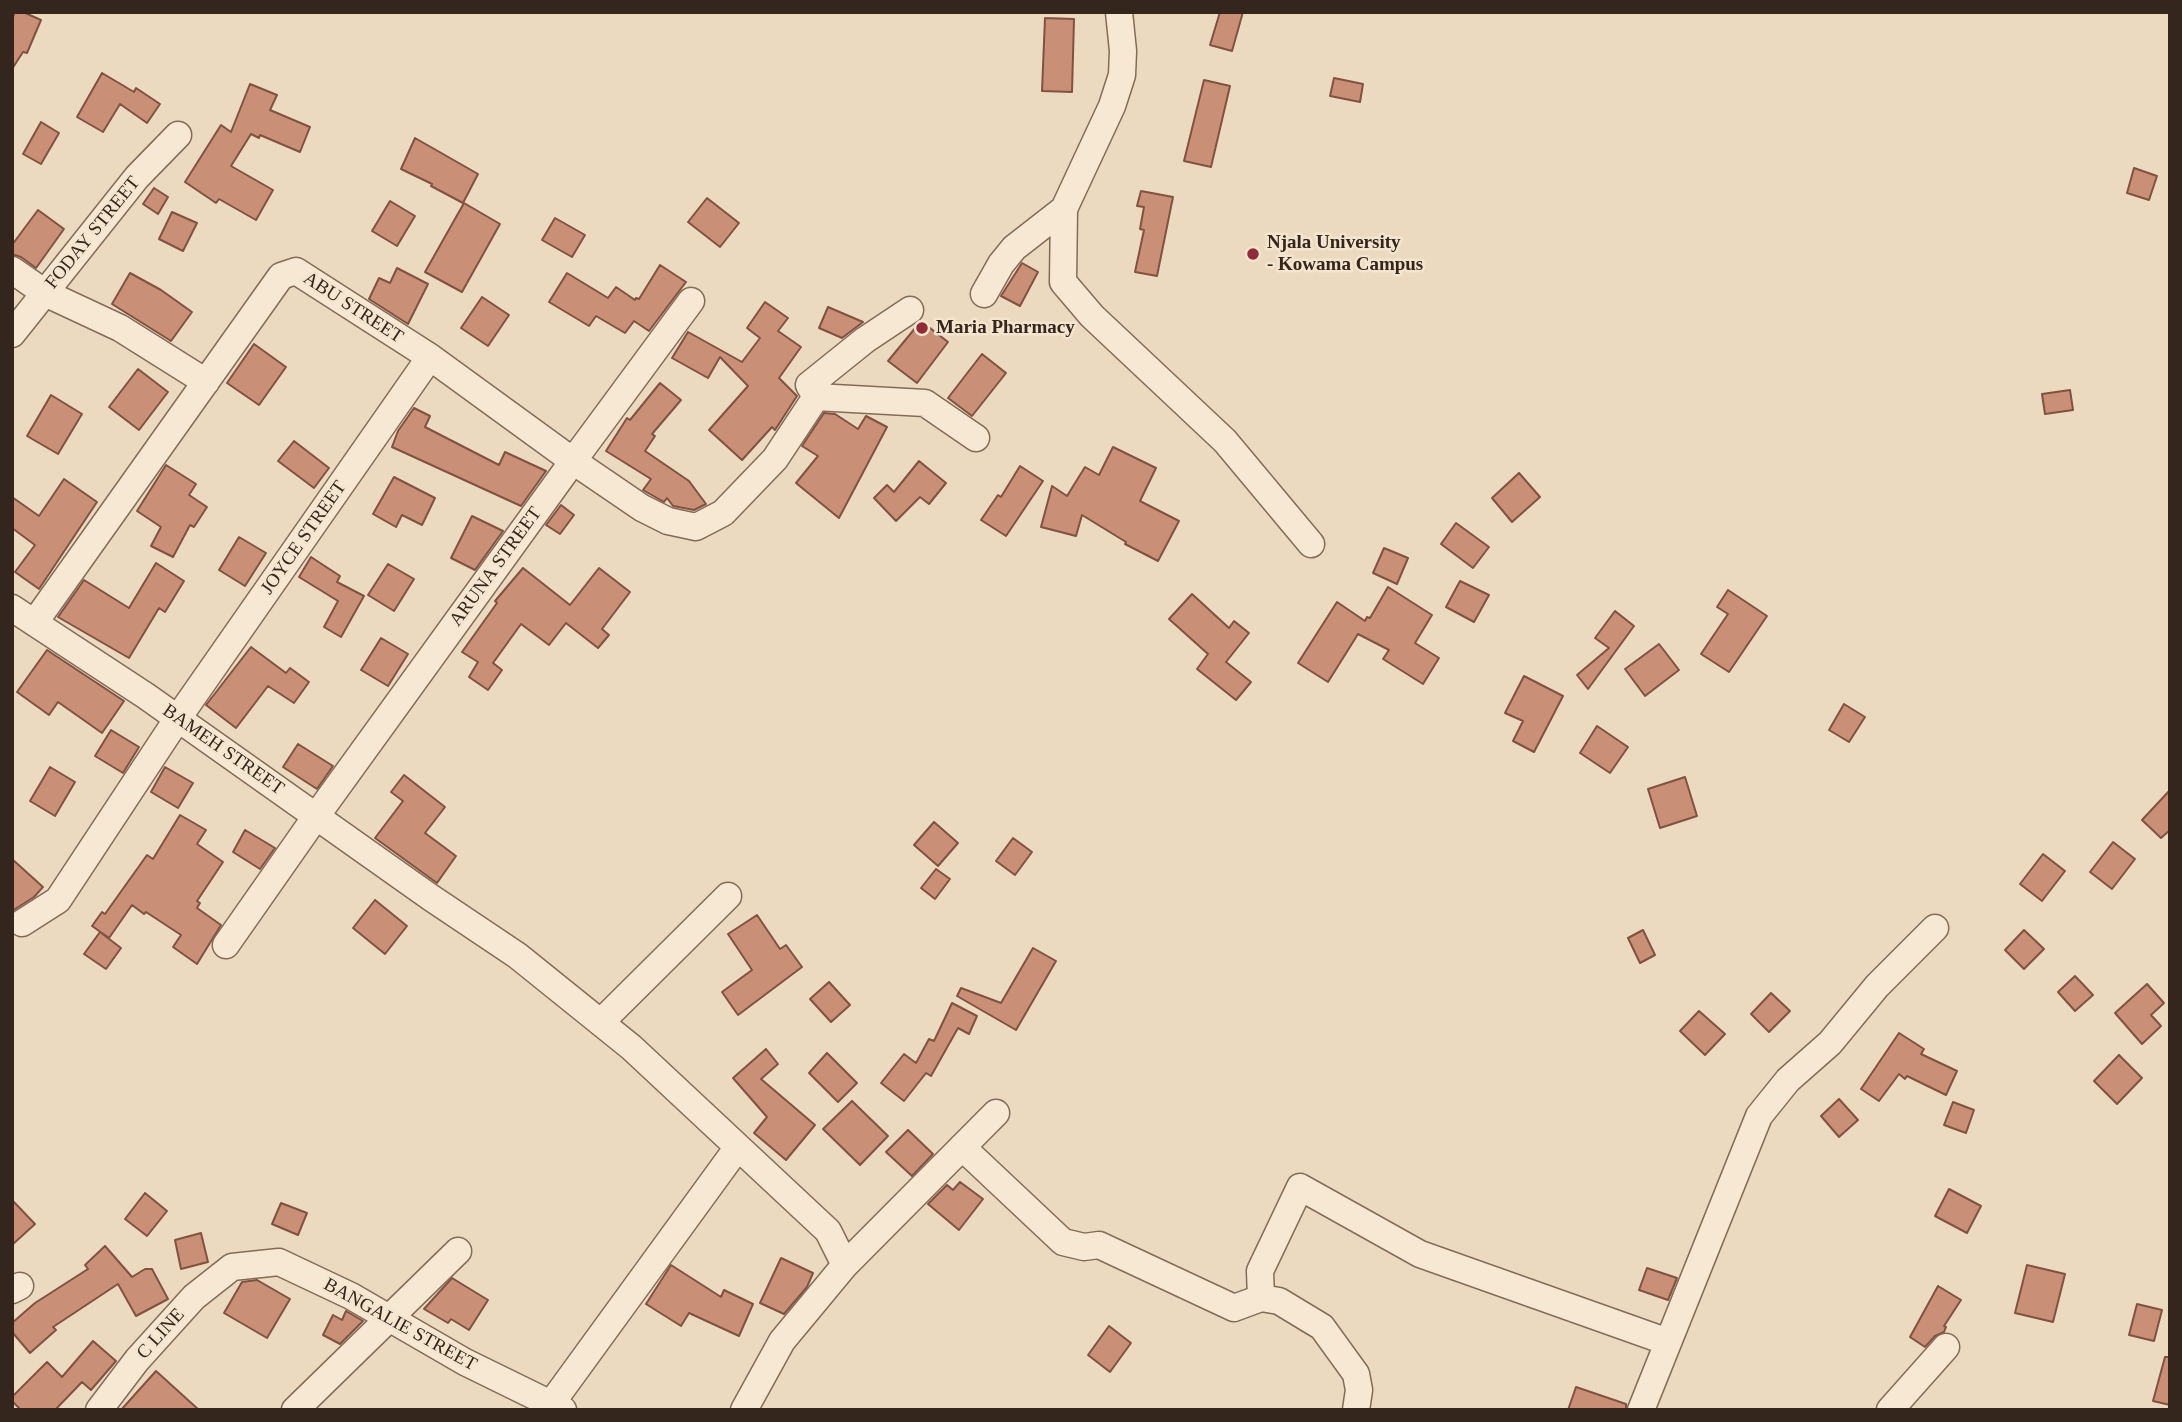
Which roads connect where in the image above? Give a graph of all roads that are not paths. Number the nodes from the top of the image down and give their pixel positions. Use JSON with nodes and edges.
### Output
{"nodes":[{"id":1,"x":1119,"y":12,"type":"edge"},
{"id":2,"x":178,"y":135,"type":"dead end"},
{"id":3,"x":1064,"y":209,"type":"junction"},
{"id":4,"x":12,"y":270,"type":"edge"},
{"id":5,"x":45,"y":293,"type":"junction"},
{"id":6,"x":984,"y":294,"type":"dead end"},
{"id":7,"x":691,"y":301,"type":"dead end"},
{"id":8,"x":910,"y":310,"type":"dead end"},
{"id":9,"x":12,"y":334,"type":"edge"},
{"id":10,"x":430,"y":357,"type":"junction"},
{"id":11,"x":206,"y":382,"type":"junction"},
{"id":12,"x":813,"y":391,"type":"junction"},
{"id":13,"x":976,"y":438,"type":"dead end"},
{"id":14,"x":573,"y":461,"type":"junction"},
{"id":15,"x":1311,"y":544,"type":"dead end"},
{"id":16,"x":20,"y":618,"type":"edge"},
{"id":17,"x":178,"y":718,"type":"junction"},
{"id":18,"x":317,"y":815,"type":"junction"},
{"id":19,"x":728,"y":896,"type":"dead end"},
{"id":20,"x":22,"y":923,"type":"dead end"},
{"id":21,"x":1935,"y":928,"type":"dead end"},
{"id":22,"x":226,"y":945,"type":"dead end"},
{"id":23,"x":601,"y":1022,"type":"junction"},
{"id":24,"x":996,"y":1112,"type":"dead end"},
{"id":25,"x":738,"y":1147,"type":"junction"},
{"id":26,"x":962,"y":1147,"type":"junction"},
{"id":27,"x":458,"y":1251,"type":"dead end"},
{"id":28,"x":845,"y":1265,"type":"junction"},
{"id":29,"x":232,"y":1267,"type":"joint"},
{"id":30,"x":1261,"y":1298,"type":"junction"},
{"id":31,"x":388,"y":1317,"type":"junction"},
{"id":32,"x":1668,"y":1342,"type":"junction"},
{"id":33,"x":1946,"y":1347,"type":"dead end"},
{"id":34,"x":557,"y":1407,"type":"edge"},
{"id":35,"x":1357,"y":1409,"type":"edge"},
{"id":36,"x":99,"y":1410,"type":"edge"},
{"id":37,"x":295,"y":1410,"type":"edge"},
{"id":38,"x":744,"y":1410,"type":"edge"},
{"id":39,"x":1641,"y":1410,"type":"edge"},
{"id":40,"x":1891,"y":1410,"type":"edge"}],
"edges":[{"from":1,"to":3,"type":"street"},
{"from":2,"to":5,"type":"street","name":"FODAY STREET"},
{"from":3,"to":6,"type":"street"},
{"from":3,"to":15,"type":"street"},
{"from":4,"to":5,"type":"street"},
{"from":5,"to":9,"type":"street","name":"FODAY STREET"},
{"from":5,"to":11,"type":"street"},
{"from":7,"to":14,"type":"street"},
{"from":8,"to":12,"type":"street"},
{"from":10,"to":11,"type":"street","name":"ABU STREET"},
{"from":10,"to":14,"type":"street","name":"ABU STREET"},
{"from":10,"to":17,"type":"street","name":"JOYCE STREET"},
{"from":11,"to":16,"type":"street","name":"ABU STREET"},
{"from":12,"to":13,"type":"street"},
{"from":12,"to":14,"type":"street"},
{"from":14,"to":18,"type":"street","name":"ARUNA STREET"},
{"from":16,"to":17,"type":"street","name":"BAMEH STREET"},
{"from":17,"to":18,"type":"street","name":"BAMEH STREET"},
{"from":17,"to":20,"type":"street","name":"JOYCE STREET"},
{"from":18,"to":22,"type":"street","name":"ARUNA STREET"},
{"from":18,"to":23,"type":"street","name":"BAMEH STREET"},
{"from":19,"to":23,"type":"street"},
{"from":21,"to":32,"type":"street"},
{"from":23,"to":25,"type":"street","name":"BAMEH STREET"},
{"from":24,"to":26,"type":"street"},
{"from":25,"to":28,"type":"street","name":"BAMEH STREET"},
{"from":25,"to":34,"type":"street"},
{"from":26,"to":28,"type":"street"},
{"from":26,"to":30,"type":"street"},
{"from":27,"to":31,"type":"street"},
{"from":28,"to":38,"type":"street"},
{"from":29,"to":31,"type":"street","name":"BANGALIE STREET"},
{"from":29,"to":36,"type":"street","name":"C LINE"},
{"from":30,"to":32,"type":"street"},
{"from":30,"to":35,"type":"street"},
{"from":31,"to":34,"type":"street","name":"BANGALIE STREET"},
{"from":31,"to":37,"type":"street"},
{"from":32,"to":39,"type":"street"},
{"from":33,"to":40,"type":"street"}]}
